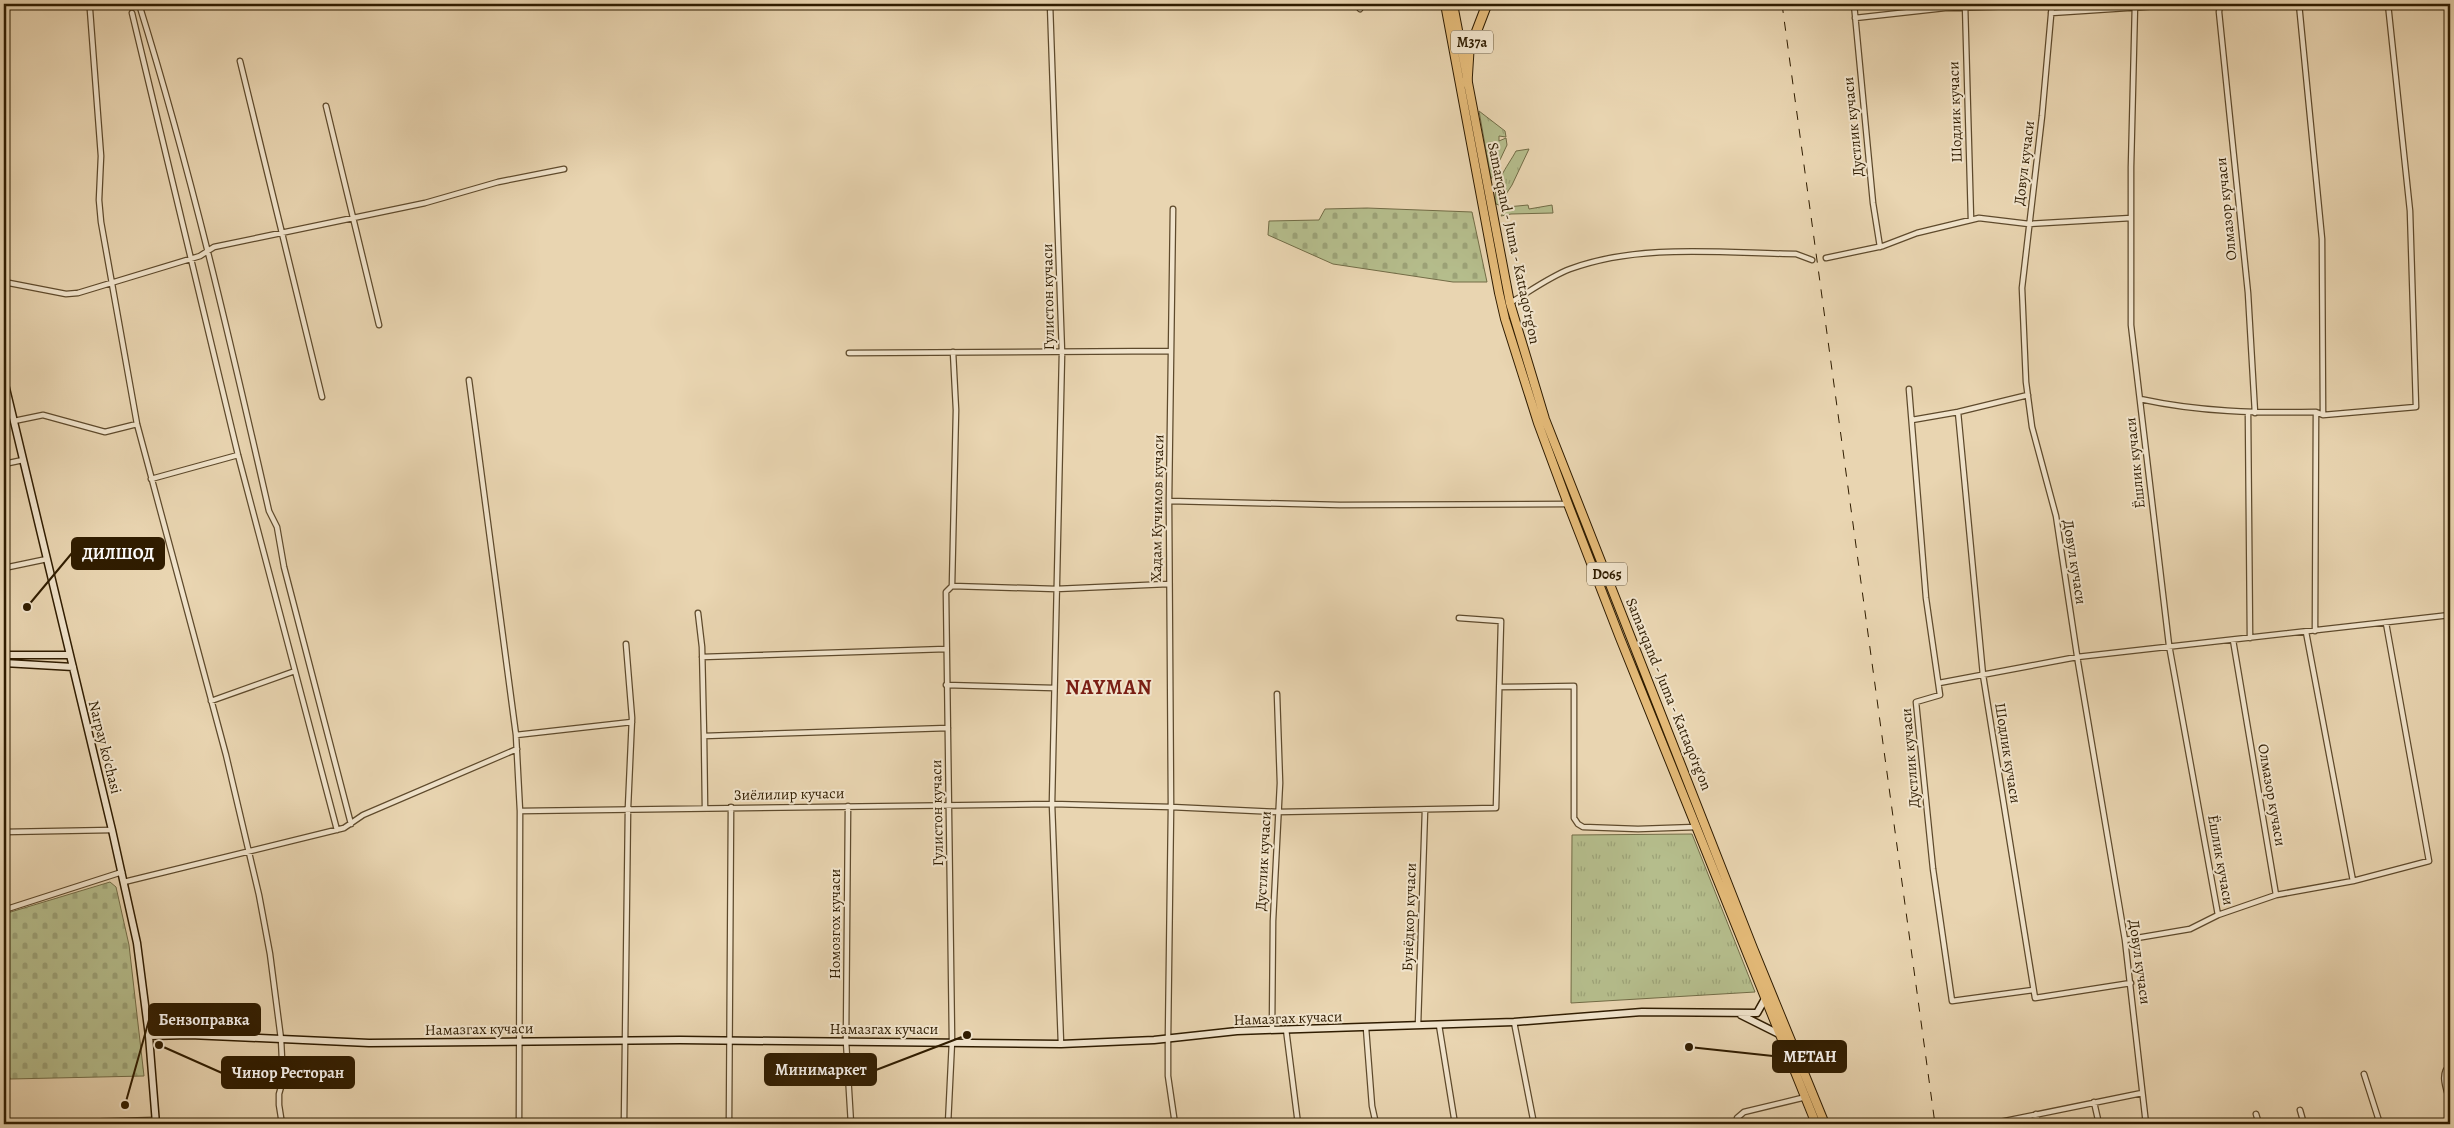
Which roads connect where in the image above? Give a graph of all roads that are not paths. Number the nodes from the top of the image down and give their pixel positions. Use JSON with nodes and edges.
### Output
{"nodes":[{"id":1,"x":139,"y":4,"type":"edge"},
{"id":2,"x":1050,"y":4,"type":"edge"},
{"id":3,"x":1363,"y":4,"type":"edge"},
{"id":4,"x":1444,"y":4,"type":"edge"},
{"id":5,"x":1453,"y":4,"type":"edge"},
{"id":6,"x":1488,"y":4,"type":"edge"},
{"id":7,"x":1854,"y":4,"type":"edge"},
{"id":8,"x":2052,"y":4,"type":"edge"},
{"id":9,"x":2188,"y":4,"type":"edge"},
{"id":10,"x":2220,"y":4,"type":"edge"},
{"id":11,"x":2299,"y":4,"type":"edge"},
{"id":12,"x":2388,"y":4,"type":"edge"},
{"id":13,"x":1965,"y":6,"type":"edge"},
{"id":14,"x":2135,"y":6,"type":"edge"},
{"id":15,"x":1360,"y":9,"type":"dead end"},
{"id":16,"x":90,"y":10,"type":"dead end"},
{"id":17,"x":132,"y":13,"type":"dead end"},
{"id":18,"x":2051,"y":13,"type":"junction"},
{"id":19,"x":1855,"y":18,"type":"junction"},
{"id":20,"x":240,"y":61,"type":"dead end"},
{"id":21,"x":1467,"y":82,"type":"junction"},
{"id":22,"x":326,"y":106,"type":"dead end"},
{"id":23,"x":564,"y":169,"type":"dead end"},
{"id":24,"x":1173,"y":209,"type":"dead end"},
{"id":25,"x":353,"y":218,"type":"junction"},
{"id":26,"x":2131,"y":218,"type":"junction"},
{"id":27,"x":1971,"y":220,"type":"junction"},
{"id":28,"x":2029,"y":224,"type":"junction"},
{"id":29,"x":280,"y":233,"type":"junction"},
{"id":30,"x":1880,"y":247,"type":"junction"},
{"id":31,"x":209,"y":251,"type":"junction"},
{"id":32,"x":1826,"y":258,"type":"dead end"},
{"id":33,"x":190,"y":260,"type":"junction"},
{"id":34,"x":1812,"y":260,"type":"dead end"},
{"id":35,"x":4,"y":282,"type":"edge"},
{"id":36,"x":112,"y":283,"type":"junction"},
{"id":37,"x":1510,"y":303,"type":"junction"},
{"id":38,"x":380,"y":324,"type":"dead end"},
{"id":39,"x":1172,"y":351,"type":"junction"},
{"id":40,"x":953,"y":352,"type":"junction"},
{"id":41,"x":849,"y":353,"type":"dead end"},
{"id":42,"x":1062,"y":353,"type":"junction"},
{"id":43,"x":4,"y":380,"type":"edge"},
{"id":44,"x":469,"y":380,"type":"dead end"},
{"id":45,"x":1909,"y":389,"type":"dead end"},
{"id":46,"x":2028,"y":395,"type":"junction"},
{"id":47,"x":322,"y":397,"type":"dead end"},
{"id":48,"x":2140,"y":398,"type":"junction"},
{"id":49,"x":1958,"y":412,"type":"junction"},
{"id":50,"x":2248,"y":412,"type":"junction"},
{"id":51,"x":2316,"y":412,"type":"junction"},
{"id":52,"x":2255,"y":413,"type":"junction"},
{"id":53,"x":2323,"y":415,"type":"junction"},
{"id":54,"x":1912,"y":420,"type":"junction"},
{"id":55,"x":14,"y":421,"type":"junction"},
{"id":56,"x":137,"y":424,"type":"junction"},
{"id":57,"x":238,"y":455,"type":"junction"},
{"id":58,"x":23,"y":460,"type":"junction"},
{"id":59,"x":4,"y":464,"type":"edge"},
{"id":60,"x":151,"y":479,"type":"junction"},
{"id":61,"x":1169,"y":501,"type":"junction"},
{"id":62,"x":1568,"y":504,"type":"junction"},
{"id":63,"x":47,"y":559,"type":"junction"},
{"id":64,"x":4,"y":568,"type":"edge"},
{"id":65,"x":1610,"y":582,"type":"junction"},
{"id":66,"x":1168,"y":584,"type":"junction"},
{"id":67,"x":952,"y":586,"type":"junction"},
{"id":68,"x":1601,"y":586,"type":"junction"},
{"id":69,"x":1056,"y":589,"type":"junction"},
{"id":70,"x":698,"y":613,"type":"dead end"},
{"id":71,"x":2450,"y":615,"type":"edge"},
{"id":72,"x":1459,"y":618,"type":"dead end"},
{"id":73,"x":2386,"y":623,"type":"junction"},
{"id":74,"x":2315,"y":631,"type":"junction"},
{"id":75,"x":2306,"y":632,"type":"junction"},
{"id":76,"x":2250,"y":638,"type":"junction"},
{"id":77,"x":2233,"y":640,"type":"junction"},
{"id":78,"x":626,"y":644,"type":"dead end"},
{"id":79,"x":2169,"y":645,"type":"junction"},
{"id":80,"x":946,"y":649,"type":"junction"},
{"id":81,"x":4,"y":654,"type":"edge"},
{"id":82,"x":70,"y":655,"type":"junction"},
{"id":83,"x":702,"y":657,"type":"junction"},
{"id":84,"x":2077,"y":657,"type":"junction"},
{"id":85,"x":4,"y":663,"type":"edge"},
{"id":86,"x":73,"y":667,"type":"junction"},
{"id":87,"x":295,"y":671,"type":"junction"},
{"id":88,"x":1983,"y":675,"type":"junction"},
{"id":89,"x":1939,"y":683,"type":"junction"},
{"id":90,"x":946,"y":685,"type":"junction"},
{"id":91,"x":1500,"y":687,"type":"junction"},
{"id":92,"x":1054,"y":688,"type":"junction"},
{"id":93,"x":1277,"y":694,"type":"dead end"},
{"id":94,"x":211,"y":701,"type":"junction"},
{"id":95,"x":632,"y":722,"type":"junction"},
{"id":96,"x":948,"y":728,"type":"junction"},
{"id":97,"x":516,"y":735,"type":"junction"},
{"id":98,"x":704,"y":736,"type":"junction"},
{"id":99,"x":517,"y":749,"type":"junction"},
{"id":100,"x":1686,"y":776,"type":"junction"},
{"id":101,"x":1678,"y":780,"type":"junction"},
{"id":102,"x":949,"y":804,"type":"junction"},
{"id":103,"x":1052,"y":804,"type":"junction"},
{"id":104,"x":848,"y":806,"type":"junction"},
{"id":105,"x":1171,"y":807,"type":"junction"},
{"id":106,"x":628,"y":808,"type":"junction"},
{"id":107,"x":705,"y":808,"type":"junction"},
{"id":108,"x":731,"y":808,"type":"junction"},
{"id":109,"x":1424,"y":810,"type":"junction"},
{"id":110,"x":520,"y":811,"type":"junction"},
{"id":111,"x":1278,"y":812,"type":"junction"},
{"id":112,"x":351,"y":824,"type":"junction"},
{"id":113,"x":1696,"y":826,"type":"junction"},
{"id":114,"x":112,"y":830,"type":"junction"},
{"id":115,"x":337,"y":830,"type":"junction"},
{"id":116,"x":4,"y":832,"type":"edge"},
{"id":117,"x":250,"y":852,"type":"junction"},
{"id":118,"x":122,"y":872,"type":"junction"},
{"id":119,"x":2353,"y":881,"type":"junction"},
{"id":120,"x":124,"y":882,"type":"junction"},
{"id":121,"x":2276,"y":895,"type":"junction"},
{"id":122,"x":4,"y":910,"type":"edge"},
{"id":123,"x":2218,"y":915,"type":"junction"},
{"id":124,"x":2125,"y":940,"type":"junction"},
{"id":125,"x":2131,"y":983,"type":"junction"},
{"id":126,"x":2033,"y":990,"type":"junction"},
{"id":127,"x":1766,"y":997,"type":"junction"},
{"id":128,"x":1738,"y":1014,"type":"junction"},
{"id":129,"x":1514,"y":1022,"type":"junction"},
{"id":130,"x":1439,"y":1024,"type":"junction"},
{"id":131,"x":1418,"y":1025,"type":"junction"},
{"id":132,"x":1366,"y":1028,"type":"junction"},
{"id":133,"x":1286,"y":1029,"type":"junction"},
{"id":134,"x":1272,"y":1030,"type":"junction"},
{"id":135,"x":1781,"y":1035,"type":"junction"},
{"id":136,"x":149,"y":1036,"type":"junction"},
{"id":137,"x":280,"y":1039,"type":"junction"},
{"id":138,"x":1168,"y":1039,"type":"junction"},
{"id":139,"x":520,"y":1040,"type":"junction"},
{"id":140,"x":625,"y":1040,"type":"junction"},
{"id":141,"x":729,"y":1040,"type":"junction"},
{"id":142,"x":846,"y":1041,"type":"junction"},
{"id":143,"x":952,"y":1042,"type":"junction"},
{"id":144,"x":1061,"y":1044,"type":"junction"},
{"id":145,"x":2450,"y":1065,"type":"edge"},
{"id":146,"x":2364,"y":1074,"type":"dead end"},
{"id":147,"x":2142,"y":1093,"type":"junction"},
{"id":148,"x":1806,"y":1098,"type":"junction"},
{"id":149,"x":2094,"y":1102,"type":"junction"},
{"id":150,"x":2450,"y":1102,"type":"edge"},
{"id":151,"x":2300,"y":1110,"type":"dead end"},
{"id":152,"x":2036,"y":1114,"type":"junction"},
{"id":153,"x":2256,"y":1114,"type":"dead end"},
{"id":154,"x":156,"y":1122,"type":"edge"},
{"id":155,"x":6,"y":1124,"type":"edge"},
{"id":156,"x":282,"y":1124,"type":"edge"},
{"id":157,"x":519,"y":1124,"type":"edge"},
{"id":158,"x":624,"y":1124,"type":"edge"},
{"id":159,"x":729,"y":1124,"type":"edge"},
{"id":160,"x":851,"y":1124,"type":"edge"},
{"id":161,"x":948,"y":1124,"type":"edge"},
{"id":162,"x":1175,"y":1124,"type":"edge"},
{"id":163,"x":1298,"y":1124,"type":"edge"},
{"id":164,"x":1376,"y":1124,"type":"edge"},
{"id":165,"x":1455,"y":1124,"type":"edge"},
{"id":166,"x":1534,"y":1124,"type":"edge"},
{"id":167,"x":1737,"y":1124,"type":"edge"},
{"id":168,"x":1816,"y":1124,"type":"edge"},
{"id":169,"x":1825,"y":1124,"type":"edge"},
{"id":170,"x":1990,"y":1124,"type":"edge"},
{"id":171,"x":2038,"y":1124,"type":"edge"},
{"id":172,"x":2099,"y":1124,"type":"edge"},
{"id":173,"x":2146,"y":1124,"type":"edge"},
{"id":174,"x":2259,"y":1124,"type":"edge"},
{"id":175,"x":2304,"y":1124,"type":"edge"},
{"id":176,"x":2380,"y":1124,"type":"edge"}],
"edges":[{"from":1,"to":31,"type":"street"},
{"from":2,"to":42,"type":"street","name":"Гулистон кучаси"},
{"from":3,"to":15,"type":"street"},
{"from":4,"to":62,"type":"main road","name":"Samarqand - Juma - Kattaqo‘rg‘on","number":"D065"},
{"from":5,"to":21,"type":"main road","name":"Samarqand - Juma - Kattaqo‘rg‘on","number":"D065"},
{"from":6,"to":21,"type":"highway","number":"M37a"},
{"from":7,"to":19,"type":"street","name":"Дустлик кучаси"},
{"from":8,"to":13,"type":"street"},
{"from":8,"to":18,"type":"street","name":"Довул кучаси"},
{"from":9,"to":14,"type":"street"},
{"from":10,"to":52,"type":"street","name":"Олмазор кучаси"},
{"from":11,"to":53,"type":"street"},
{"from":12,"to":53,"type":"street"},
{"from":13,"to":19,"type":"street"},
{"from":13,"to":27,"type":"street","name":"Шодлик кучаси"},
{"from":14,"to":18,"type":"street"},
{"from":14,"to":26,"type":"street","name":"Ёшлик кучаси"},
{"from":16,"to":36,"type":"street"},
{"from":17,"to":33,"type":"street"},
{"from":18,"to":28,"type":"street","name":"Довул кучаси"},
{"from":19,"to":30,"type":"street","name":"Дустлик кучаси"},
{"from":20,"to":29,"type":"street"},
{"from":21,"to":37,"type":"main road","name":"Samarqand - Juma - Kattaqo‘rg‘on","number":"D065"},
{"from":22,"to":25,"type":"street"},
{"from":23,"to":25,"type":"street"},
{"from":24,"to":39,"type":"street","name":"Хадам Кучимов кучаси"},
{"from":25,"to":29,"type":"street"},
{"from":25,"to":38,"type":"street"},
{"from":26,"to":28,"type":"street"},
{"from":26,"to":48,"type":"street","name":"Ёшлик кучаси"},
{"from":27,"to":28,"type":"street"},
{"from":27,"to":30,"type":"street"},
{"from":28,"to":46,"type":"street","name":"Довул кучаси"},
{"from":29,"to":31,"type":"street"},
{"from":29,"to":47,"type":"street"},
{"from":30,"to":32,"type":"street"},
{"from":31,"to":33,"type":"street"},
{"from":31,"to":112,"type":"street"},
{"from":33,"to":36,"type":"street"},
{"from":33,"to":57,"type":"street"},
{"from":34,"to":37,"type":"street"},
{"from":35,"to":36,"type":"street"},
{"from":36,"to":56,"type":"street"},
{"from":37,"to":65,"type":"main road","name":"Samarqand - Juma - Kattaqo‘rg‘on","number":"D065"},
{"from":39,"to":42,"type":"street"},
{"from":39,"to":61,"type":"street","name":"Хадам Кучимов кучаси"},
{"from":40,"to":41,"type":"street"},
{"from":40,"to":42,"type":"street"},
{"from":40,"to":67,"type":"street","name":"Гулистон кучаси"},
{"from":42,"to":69,"type":"street","name":"Гулистон кучаси"},
{"from":43,"to":55,"type":"street","name":"Narpay ko'chasi"},
{"from":44,"to":97,"type":"street"},
{"from":45,"to":54,"type":"street"},
{"from":46,"to":49,"type":"street"},
{"from":46,"to":84,"type":"street","name":"Довул кучаси"},
{"from":48,"to":50,"type":"street"},
{"from":48,"to":79,"type":"street","name":"Ёшлик кучаси"},
{"from":49,"to":54,"type":"street"},
{"from":49,"to":88,"type":"street","name":"Шодлик кучаси"},
{"from":50,"to":52,"type":"street"},
{"from":50,"to":76,"type":"street"},
{"from":51,"to":52,"type":"street"},
{"from":51,"to":53,"type":"street"},
{"from":51,"to":74,"type":"street"},
{"from":54,"to":89,"type":"street"},
{"from":55,"to":56,"type":"street"},
{"from":55,"to":58,"type":"street","name":"Narpay ko'chasi"},
{"from":56,"to":60,"type":"street"},
{"from":57,"to":60,"type":"street"},
{"from":57,"to":87,"type":"street"},
{"from":58,"to":59,"type":"street"},
{"from":58,"to":63,"type":"street","name":"Narpay ko'chasi"},
{"from":60,"to":94,"type":"street"},
{"from":61,"to":62,"type":"street"},
{"from":61,"to":66,"type":"street","name":"Хадам Кучимов кучаси"},
{"from":62,"to":68,"type":"main road","name":"Samarqand - Juma - Kattaqo‘rg‘on","number":"D065"},
{"from":63,"to":64,"type":"street"},
{"from":63,"to":82,"type":"street","name":"Narpay ko'chasi"},
{"from":65,"to":68,"type":"main road"},
{"from":65,"to":100,"type":"main road","name":"Samarqand - Juma - Kattaqo‘rg‘on","number":"D065"},
{"from":66,"to":69,"type":"street"},
{"from":66,"to":105,"type":"street","name":"Хадам Кучимов кучаси"},
{"from":67,"to":69,"type":"street"},
{"from":67,"to":80,"type":"street","name":"Гулистон кучаси"},
{"from":68,"to":101,"type":"main road","name":"Samarqand - Juma - Kattaqo‘rg‘on","number":"D065"},
{"from":69,"to":92,"type":"street","name":"Гулистон кучаси"},
{"from":70,"to":83,"type":"street"},
{"from":71,"to":73,"type":"street"},
{"from":72,"to":91,"type":"street"},
{"from":73,"to":74,"type":"street"},
{"from":73,"to":119,"type":"street"},
{"from":74,"to":75,"type":"street"},
{"from":75,"to":76,"type":"street"},
{"from":75,"to":119,"type":"street"},
{"from":76,"to":77,"type":"street"},
{"from":77,"to":79,"type":"street"},
{"from":77,"to":121,"type":"street","name":"Олмазор кучаси"},
{"from":78,"to":95,"type":"street"},
{"from":79,"to":84,"type":"street"},
{"from":79,"to":123,"type":"street","name":"Ёшлик кучаси"},
{"from":80,"to":83,"type":"street"},
{"from":80,"to":90,"type":"street","name":"Гулистон кучаси"},
{"from":81,"to":82,"type":"street"},
{"from":82,"to":86,"type":"street","name":"Narpay ko'chasi"},
{"from":83,"to":98,"type":"street"},
{"from":84,"to":88,"type":"street"},
{"from":84,"to":124,"type":"street","name":"Довул кучаси"},
{"from":85,"to":86,"type":"street"},
{"from":86,"to":114,"type":"street","name":"Narpay ko'chasi"},
{"from":87,"to":94,"type":"street"},
{"from":87,"to":115,"type":"street"},
{"from":88,"to":89,"type":"street"},
{"from":88,"to":126,"type":"street","name":"Шодлик кучаси"},
{"from":89,"to":126,"type":"street","name":"Дустлик кучаси"},
{"from":90,"to":92,"type":"street"},
{"from":90,"to":96,"type":"street","name":"Гулистон кучаси"},
{"from":91,"to":109,"type":"street","name":"Зиёлилир кучаси"},
{"from":91,"to":113,"type":"street"},
{"from":92,"to":103,"type":"street","name":"Гулистон кучаси"},
{"from":93,"to":111,"type":"street","name":"Дустлик кучаси"},
{"from":94,"to":117,"type":"street"},
{"from":95,"to":97,"type":"street"},
{"from":95,"to":106,"type":"street"},
{"from":96,"to":98,"type":"street"},
{"from":96,"to":102,"type":"street","name":"Гулистон кучаси"},
{"from":97,"to":99,"type":"street"},
{"from":98,"to":107,"type":"street"},
{"from":99,"to":110,"type":"street"},
{"from":99,"to":112,"type":"street"},
{"from":100,"to":101,"type":"main road"},
{"from":100,"to":169,"type":"main road","name":"Samarqand - Juma - Kattaqo‘rg‘on","number":"D065"},
{"from":101,"to":113,"type":"main road","name":"Samarqand - Juma - Kattaqo‘rg‘on","number":"D065"},
{"from":102,"to":103,"type":"street","name":"Зиёлилир кучаси"},
{"from":102,"to":104,"type":"street","name":"Зиёлилир кучаси"},
{"from":102,"to":143,"type":"street","name":"Гулистон кучаси"},
{"from":103,"to":105,"type":"street","name":"Зиёлилир кучаси"},
{"from":103,"to":144,"type":"street","name":"Гулистон кучаси"},
{"from":104,"to":108,"type":"street","name":"Зиёлилир кучаси"},
{"from":104,"to":142,"type":"street","name":"Номозгох кучаси"},
{"from":105,"to":111,"type":"street","name":"Зиёлилир кучаси"},
{"from":105,"to":138,"type":"street","name":"Хадам Кучимов кучаси"},
{"from":106,"to":107,"type":"street","name":"Зиёлилир кучаси"},
{"from":106,"to":110,"type":"street","name":"Зиёлилир кучаси"},
{"from":106,"to":140,"type":"street"},
{"from":107,"to":108,"type":"street","name":"Зиёлилир кучаси"},
{"from":108,"to":141,"type":"street"},
{"from":109,"to":111,"type":"street","name":"Зиёлилир кучаси"},
{"from":109,"to":131,"type":"street","name":"Бунёдкор кучаси"},
{"from":110,"to":139,"type":"street"},
{"from":111,"to":134,"type":"street","name":"Дустлик кучаси"},
{"from":112,"to":115,"type":"street"},
{"from":113,"to":127,"type":"main road","name":"Samarqand - Juma - Kattaqo‘rg‘on","number":"D065"},
{"from":114,"to":116,"type":"street"},
{"from":114,"to":118,"type":"street","name":"Narpay ko'chasi"},
{"from":115,"to":117,"type":"street"},
{"from":117,"to":120,"type":"street"},
{"from":117,"to":137,"type":"street"},
{"from":118,"to":120,"type":"street","name":"Narpay ko'chasi"},
{"from":118,"to":122,"type":"street"},
{"from":119,"to":121,"type":"street"},
{"from":120,"to":136,"type":"street","name":"Narpay ko'chasi"},
{"from":121,"to":123,"type":"street"},
{"from":123,"to":124,"type":"street"},
{"from":124,"to":125,"type":"street","name":"Довул кучаси"},
{"from":125,"to":126,"type":"street"},
{"from":125,"to":147,"type":"street","name":"Довул кучаси"},
{"from":127,"to":128,"type":"street"},
{"from":127,"to":135,"type":"main road","name":"Samarqand - Juma - Kattaqo‘rg‘on","number":"D065"},
{"from":128,"to":129,"type":"street","name":"Намазгах кучаси"},
{"from":128,"to":135,"type":"street"},
{"from":129,"to":130,"type":"street","name":"Намазгах кучаси"},
{"from":129,"to":166,"type":"street"},
{"from":130,"to":131,"type":"street","name":"Намазгах кучаси"},
{"from":130,"to":165,"type":"street"},
{"from":131,"to":132,"type":"street","name":"Намазгах кучаси"},
{"from":132,"to":133,"type":"street","name":"Намазгах кучаси"},
{"from":132,"to":164,"type":"street"},
{"from":133,"to":134,"type":"street","name":"Намазгах кучаси"},
{"from":133,"to":163,"type":"street"},
{"from":134,"to":138,"type":"street","name":"Намазгах кучаси"},
{"from":135,"to":148,"type":"main road","name":"Samarqand - Juma - Kattaqo‘rg‘on","number":"D065"},
{"from":136,"to":137,"type":"street","name":"Намазгах кучаси"},
{"from":136,"to":154,"type":"street","name":"Narpay ko'chasi"},
{"from":137,"to":139,"type":"street","name":"Намазгах кучаси"},
{"from":137,"to":156,"type":"street"},
{"from":138,"to":144,"type":"street","name":"Намазгах кучаси"},
{"from":138,"to":162,"type":"street","name":"Хадам Кучимов кучаси"},
{"from":139,"to":140,"type":"street","name":"Намазгах кучаси"},
{"from":139,"to":157,"type":"street"},
{"from":140,"to":141,"type":"street","name":"Намазгах кучаси"},
{"from":140,"to":158,"type":"street"},
{"from":141,"to":142,"type":"street","name":"Намазгах кучаси"},
{"from":141,"to":159,"type":"street"},
{"from":142,"to":143,"type":"street","name":"Намазгах кучаси"},
{"from":142,"to":160,"type":"street","name":"Номозгох кучаси"},
{"from":143,"to":144,"type":"street","name":"Намазгах кучаси"},
{"from":143,"to":161,"type":"street","name":"Гулистон кучаси"},
{"from":145,"to":150,"type":"street"},
{"from":146,"to":176,"type":"street"},
{"from":147,"to":149,"type":"street"},
{"from":147,"to":173,"type":"street","name":"Довул кучаси"},
{"from":148,"to":167,"type":"street"},
{"from":148,"to":168,"type":"main road","name":"Samarqand - Juma - Kattaqo‘rg‘on","number":"D065"},
{"from":149,"to":152,"type":"street"},
{"from":149,"to":172,"type":"street"},
{"from":151,"to":175,"type":"street"},
{"from":152,"to":170,"type":"street"},
{"from":152,"to":171,"type":"street"},
{"from":153,"to":174,"type":"street"},
{"from":154,"to":155,"type":"street"}]}
